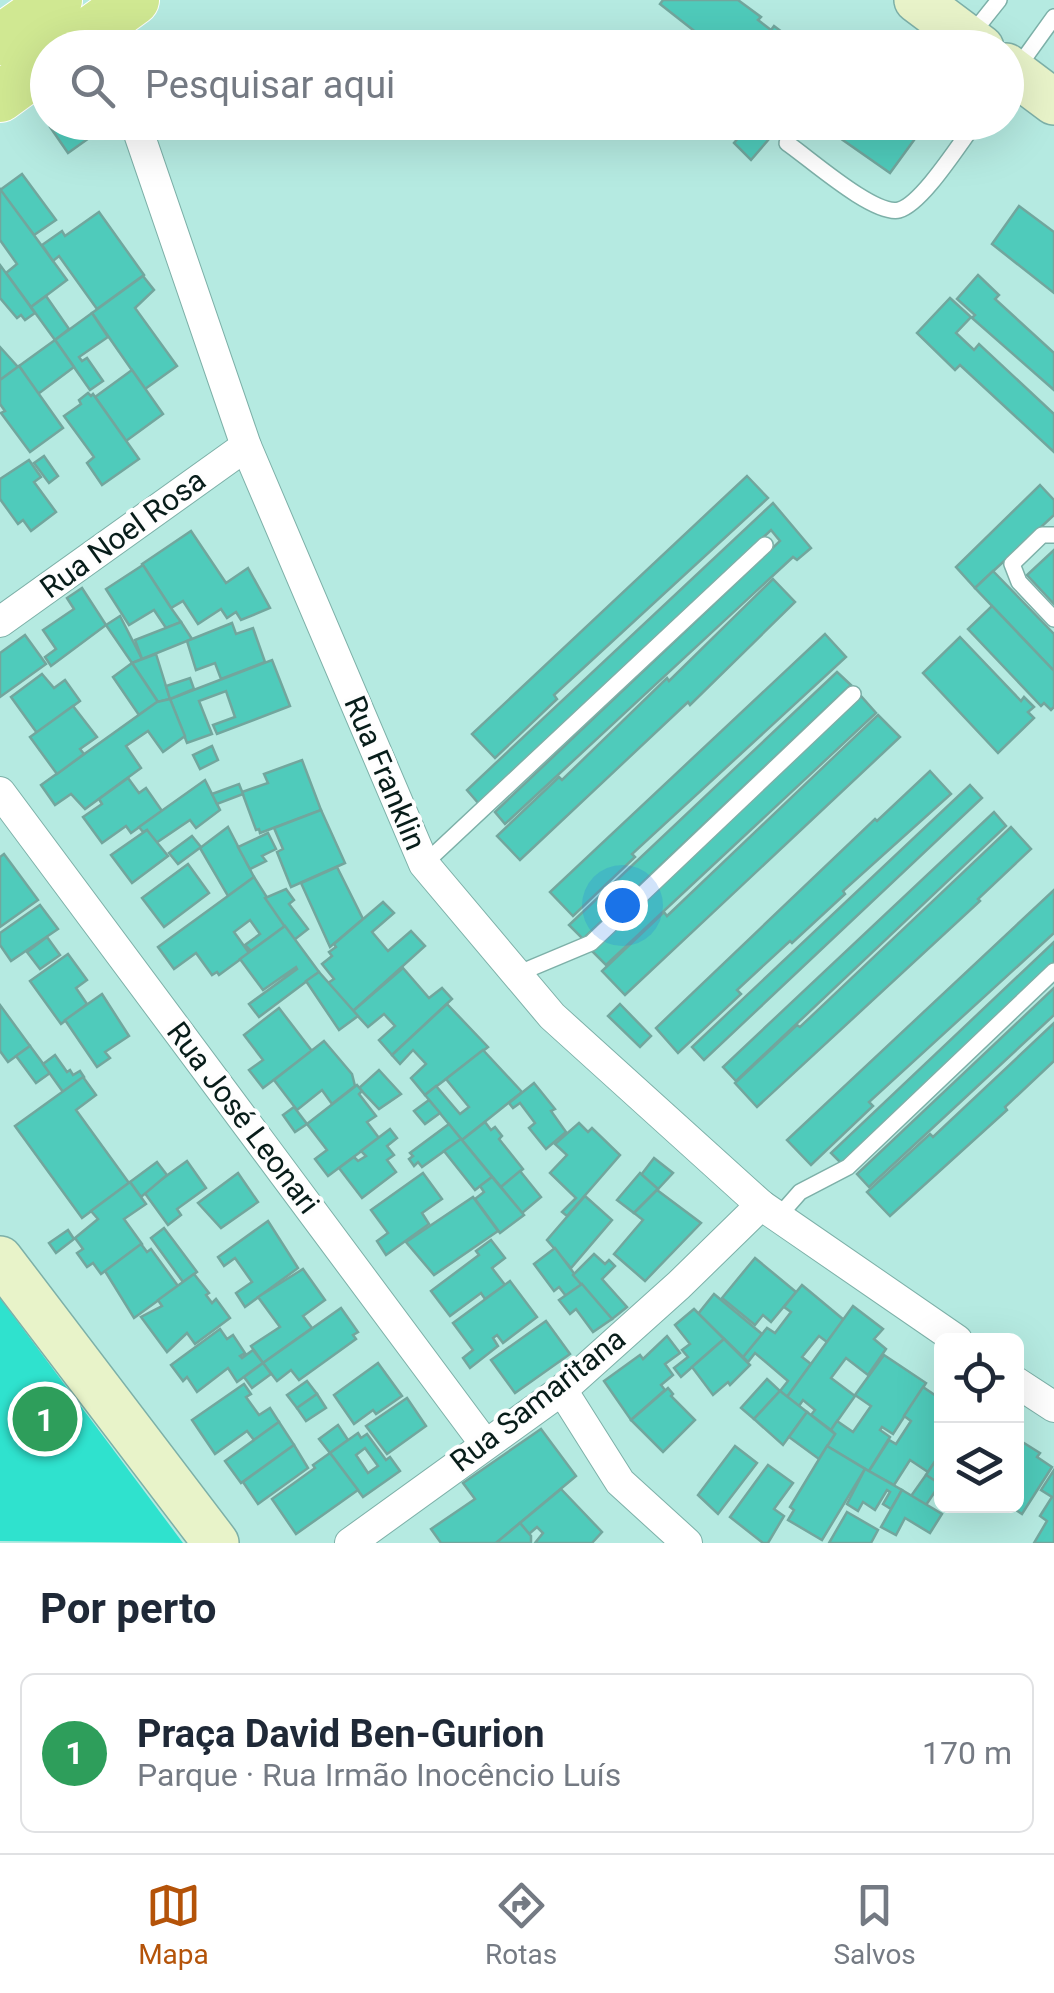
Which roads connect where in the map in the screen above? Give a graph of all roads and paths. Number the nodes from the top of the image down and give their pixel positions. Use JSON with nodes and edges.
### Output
{"nodes":[{"id":1,"x":57,"y":0,"type":"edge"},
{"id":2,"x":917,"y":0,"type":"edge"},
{"id":3,"x":999,"y":0,"type":"edge"},
{"id":4,"x":1054,"y":17,"type":"edge"},
{"id":5,"x":955,"y":30,"type":"edge"},
{"id":6,"x":997,"y":30,"type":"edge"},
{"id":7,"x":1024,"y":39,"type":"edge"},
{"id":8,"x":0,"y":40,"type":"edge"},
{"id":9,"x":30,"y":75,"type":"edge"},
{"id":10,"x":1024,"y":81,"type":"edge"},
{"id":11,"x":0,"y":97,"type":"edge"},
{"id":12,"x":1054,"y":102,"type":"edge"},
{"id":13,"x":141,"y":140,"type":"edge"},
{"id":14,"x":962,"y":140,"type":"edge"},
{"id":15,"x":787,"y":143,"type":"dead end"},
{"id":16,"x":246,"y":446,"type":"junction"},
{"id":17,"x":1054,"y":535,"type":"edge"},
{"id":18,"x":765,"y":545,"type":"dead end"},
{"id":19,"x":1054,"y":619,"type":"edge"},
{"id":20,"x":0,"y":622,"type":"edge"},
{"id":21,"x":853,"y":694,"type":"dead end"},
{"id":22,"x":0,"y":792,"type":"edge"},
{"id":23,"x":424,"y":864,"type":"junction"},
{"id":24,"x":1054,"y":971,"type":"edge"},
{"id":25,"x":517,"y":974,"type":"junction"},
{"id":26,"x":769,"y":1211,"type":"junction"},
{"id":27,"x":0,"y":1260,"type":"edge"},
{"id":28,"x":947,"y":1333,"type":"edge"},
{"id":29,"x":1024,"y":1387,"type":"edge"},
{"id":30,"x":562,"y":1390,"type":"junction"},
{"id":31,"x":1054,"y":1408,"type":"edge"},
{"id":32,"x":485,"y":1444,"type":"junction"},
{"id":33,"x":216,"y":1543,"type":"edge"},
{"id":34,"x":350,"y":1543,"type":"edge"},
{"id":35,"x":687,"y":1543,"type":"edge"}],
"edges":[{"from":1,"to":8,"type":"main road"},
{"from":2,"to":5,"type":"street"},
{"from":3,"to":6,"type":"lane"},
{"from":4,"to":7,"type":"lane"},
{"from":9,"to":11,"type":"main road"},
{"from":10,"to":12,"type":"street"},
{"from":13,"to":16,"type":"street","name":"Rua Franklin"},
{"from":14,"to":15,"type":"lane"},
{"from":16,"to":20,"type":"street","name":"Rua Noel Rosa"},
{"from":16,"to":23,"type":"street","name":"Rua Franklin"},
{"from":17,"to":19,"type":"lane"},
{"from":18,"to":23,"type":"lane"},
{"from":21,"to":25,"type":"lane"},
{"from":22,"to":32,"type":"street","name":"Rua José Leonari"},
{"from":23,"to":25,"type":"street","name":"Rua Franklin"},
{"from":24,"to":26,"type":"lane"},
{"from":25,"to":26,"type":"street","name":"Rua Franklin"},
{"from":26,"to":28,"type":"street","name":"Rua Franklin"},
{"from":26,"to":30,"type":"street","name":"Rua Samaritana"},
{"from":27,"to":33,"type":"street"},
{"from":29,"to":31,"type":"street"},
{"from":30,"to":32,"type":"street","name":"Rua Samaritana"},
{"from":30,"to":35,"type":"street"},
{"from":32,"to":34,"type":"street","name":"Rua Samaritana"}]}
